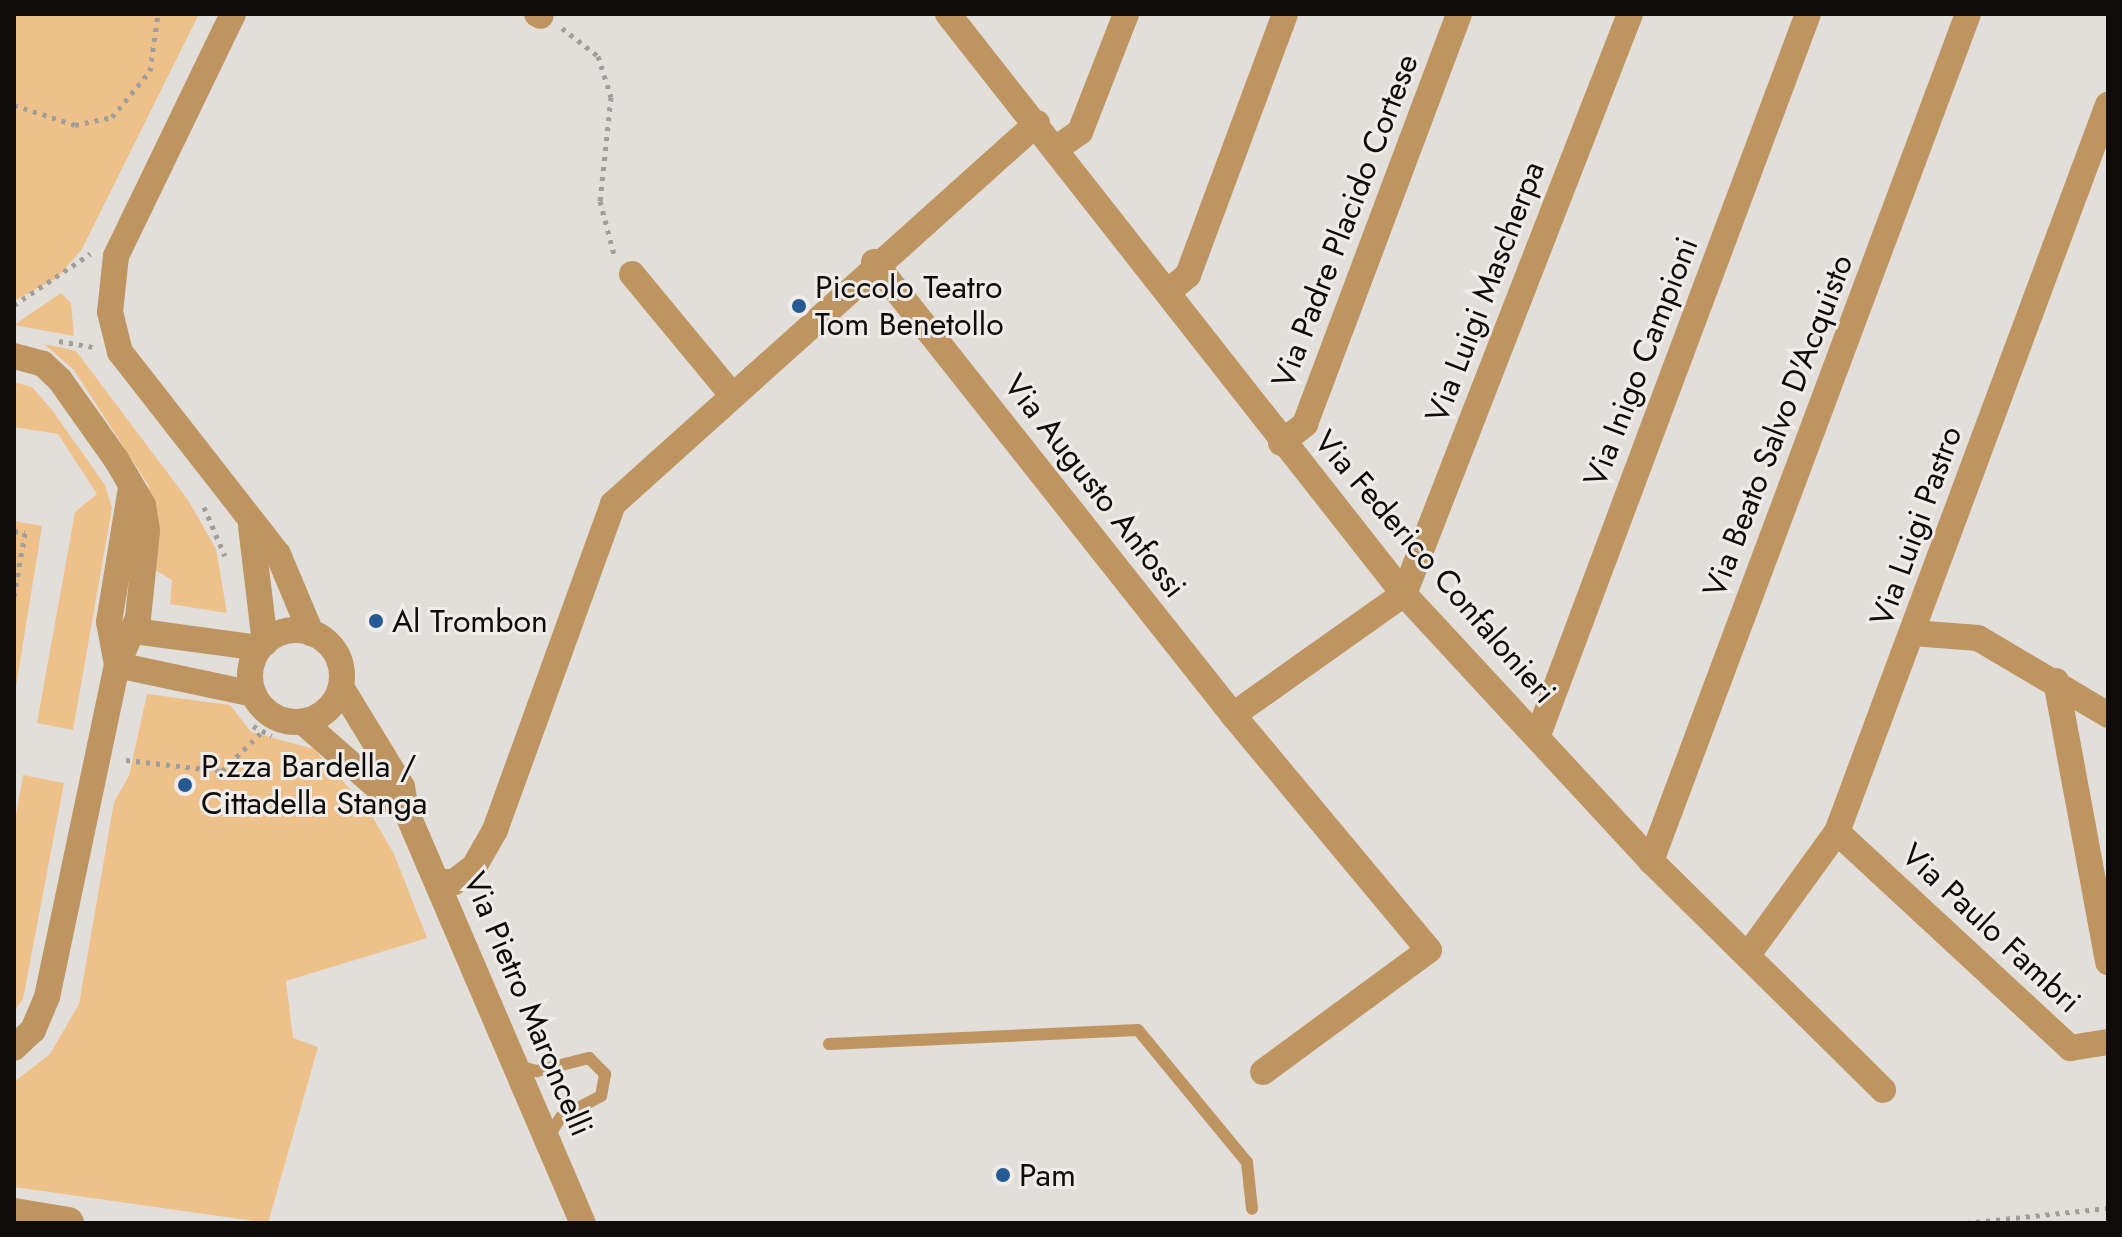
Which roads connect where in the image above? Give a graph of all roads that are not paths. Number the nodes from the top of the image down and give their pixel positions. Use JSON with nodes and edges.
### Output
{"nodes":[{"id":1,"x":233,"y":14,"type":"edge"},
{"id":2,"x":948,"y":14,"type":"edge"},
{"id":3,"x":1126,"y":14,"type":"edge"},
{"id":4,"x":1285,"y":14,"type":"edge"},
{"id":5,"x":1459,"y":14,"type":"edge"},
{"id":6,"x":1630,"y":14,"type":"edge"},
{"id":7,"x":1808,"y":14,"type":"edge"},
{"id":8,"x":1968,"y":14,"type":"edge"},
{"id":9,"x":2108,"y":105,"type":"edge"},
{"id":10,"x":1037,"y":123,"type":"junction"},
{"id":11,"x":1057,"y":148,"type":"junction"},
{"id":12,"x":874,"y":262,"type":"junction"},
{"id":13,"x":632,"y":274,"type":"road end"},
{"id":14,"x":1169,"y":291,"type":"junction"},
{"id":15,"x":14,"y":356,"type":"edge"},
{"id":16,"x":732,"y":395,"type":"junction"},
{"id":17,"x":1281,"y":443,"type":"junction"},
{"id":18,"x":131,"y":484,"type":"junction"},
{"id":19,"x":249,"y":519,"type":"junction"},
{"id":20,"x":1404,"y":594,"type":"junction"},
{"id":21,"x":134,"y":631,"type":"junction"},
{"id":22,"x":311,"y":633,"type":"junction"},
{"id":23,"x":1913,"y":633,"type":"junction"},
{"id":24,"x":262,"y":646,"type":"junction"},
{"id":25,"x":117,"y":665,"type":"junction"},
{"id":26,"x":2056,"y":681,"type":"junction"},
{"id":27,"x":341,"y":687,"type":"junction"},
{"id":28,"x":254,"y":694,"type":"junction"},
{"id":29,"x":1233,"y":715,"type":"junction"},
{"id":30,"x":2108,"y":715,"type":"edge"},
{"id":31,"x":303,"y":722,"type":"junction"},
{"id":32,"x":1538,"y":735,"type":"junction"},
{"id":33,"x":407,"y":813,"type":"junction"},
{"id":34,"x":1837,"y":832,"type":"junction"},
{"id":35,"x":1651,"y":861,"type":"junction"},
{"id":36,"x":438,"y":882,"type":"junction"},
{"id":37,"x":1750,"y":952,"type":"junction"},
{"id":38,"x":2108,"y":962,"type":"edge"},
{"id":39,"x":2108,"y":1042,"type":"edge"},
{"id":40,"x":829,"y":1044,"type":"dead end"},
{"id":41,"x":14,"y":1048,"type":"edge"},
{"id":42,"x":519,"y":1066,"type":"junction"},
{"id":43,"x":1263,"y":1072,"type":"dead end"},
{"id":44,"x":1883,"y":1090,"type":"dead end"},
{"id":45,"x":548,"y":1137,"type":"junction"},
{"id":46,"x":1252,"y":1209,"type":"dead end"},
{"id":47,"x":14,"y":1214,"type":"edge"},
{"id":48,"x":68,"y":1223,"type":"edge"},
{"id":49,"x":583,"y":1223,"type":"edge"}],
"edges":[{"from":1,"to":19,"type":"street"},
{"from":2,"to":10,"type":"street","name":"Via Federico Confalonieri"},
{"from":3,"to":11,"type":"street"},
{"from":4,"to":14,"type":"street"},
{"from":5,"to":17,"type":"street","name":"Via Padre Placido Cortese"},
{"from":6,"to":20,"type":"street","name":"Via Luigi Mascherpa"},
{"from":7,"to":32,"type":"street","name":"Via Inigo Campioni"},
{"from":8,"to":35,"type":"street","name":"Via Beato Salvo D'Acquisto"},
{"from":9,"to":23,"type":"street","name":"Via Luigi Pastro"},
{"from":10,"to":11,"type":"street","name":"Via Federico Confalonieri"},
{"from":10,"to":12,"type":"street"},
{"from":11,"to":14,"type":"street","name":"Via Federico Confalonieri"},
{"from":12,"to":16,"type":"street"},
{"from":12,"to":29,"type":"street","name":"Via Augusto Anfossi"},
{"from":13,"to":16,"type":"street"},
{"from":14,"to":17,"type":"street","name":"Via Federico Confalonieri"},
{"from":15,"to":18,"type":"street"},
{"from":16,"to":36,"type":"street"},
{"from":17,"to":20,"type":"street","name":"Via Federico Confalonieri"},
{"from":18,"to":21,"type":"street"},
{"from":18,"to":25,"type":"street"},
{"from":19,"to":22,"type":"street"},
{"from":19,"to":24,"type":"street"},
{"from":20,"to":29,"type":"street"},
{"from":20,"to":32,"type":"street","name":"Via Federico Confalonieri"},
{"from":21,"to":24,"type":"street"},
{"from":21,"to":25,"type":"street"},
{"from":22,"to":24,"type":"street"},
{"from":22,"to":27,"type":"street"},
{"from":23,"to":26,"type":"street"},
{"from":23,"to":34,"type":"street","name":"Via Luigi Pastro"},
{"from":24,"to":28,"type":"street"},
{"from":25,"to":28,"type":"street"},
{"from":25,"to":41,"type":"street"},
{"from":26,"to":30,"type":"street"},
{"from":26,"to":38,"type":"street","name":"Via Paulo Fambri"},
{"from":27,"to":31,"type":"street"},
{"from":27,"to":33,"type":"street","name":"Via Pietro Maroncelli"},
{"from":28,"to":31,"type":"street"},
{"from":29,"to":43,"type":"street","name":"Via Augusto Anfossi"},
{"from":31,"to":33,"type":"street","name":"Via Pietro Maroncelli"},
{"from":32,"to":35,"type":"street","name":"Via Federico Confalonieri"},
{"from":33,"to":36,"type":"street","name":"Via Pietro Maroncelli"},
{"from":34,"to":37,"type":"street","name":"Via Luigi Pastro"},
{"from":34,"to":39,"type":"street","name":"Via Paulo Fambri"},
{"from":35,"to":37,"type":"street","name":"Via Federico Confalonieri"},
{"from":36,"to":42,"type":"street","name":"Via Pietro Maroncelli"},
{"from":37,"to":44,"type":"street","name":"Via Federico Confalonieri"},
{"from":40,"to":46,"type":"lane"},
{"from":42,"to":45,"type":"street","name":"Via Pietro Maroncelli"},
{"from":42,"to":45,"type":"lane"},
{"from":45,"to":49,"type":"street","name":"Via Pietro Maroncelli"},
{"from":47,"to":48,"type":"street"}]}
